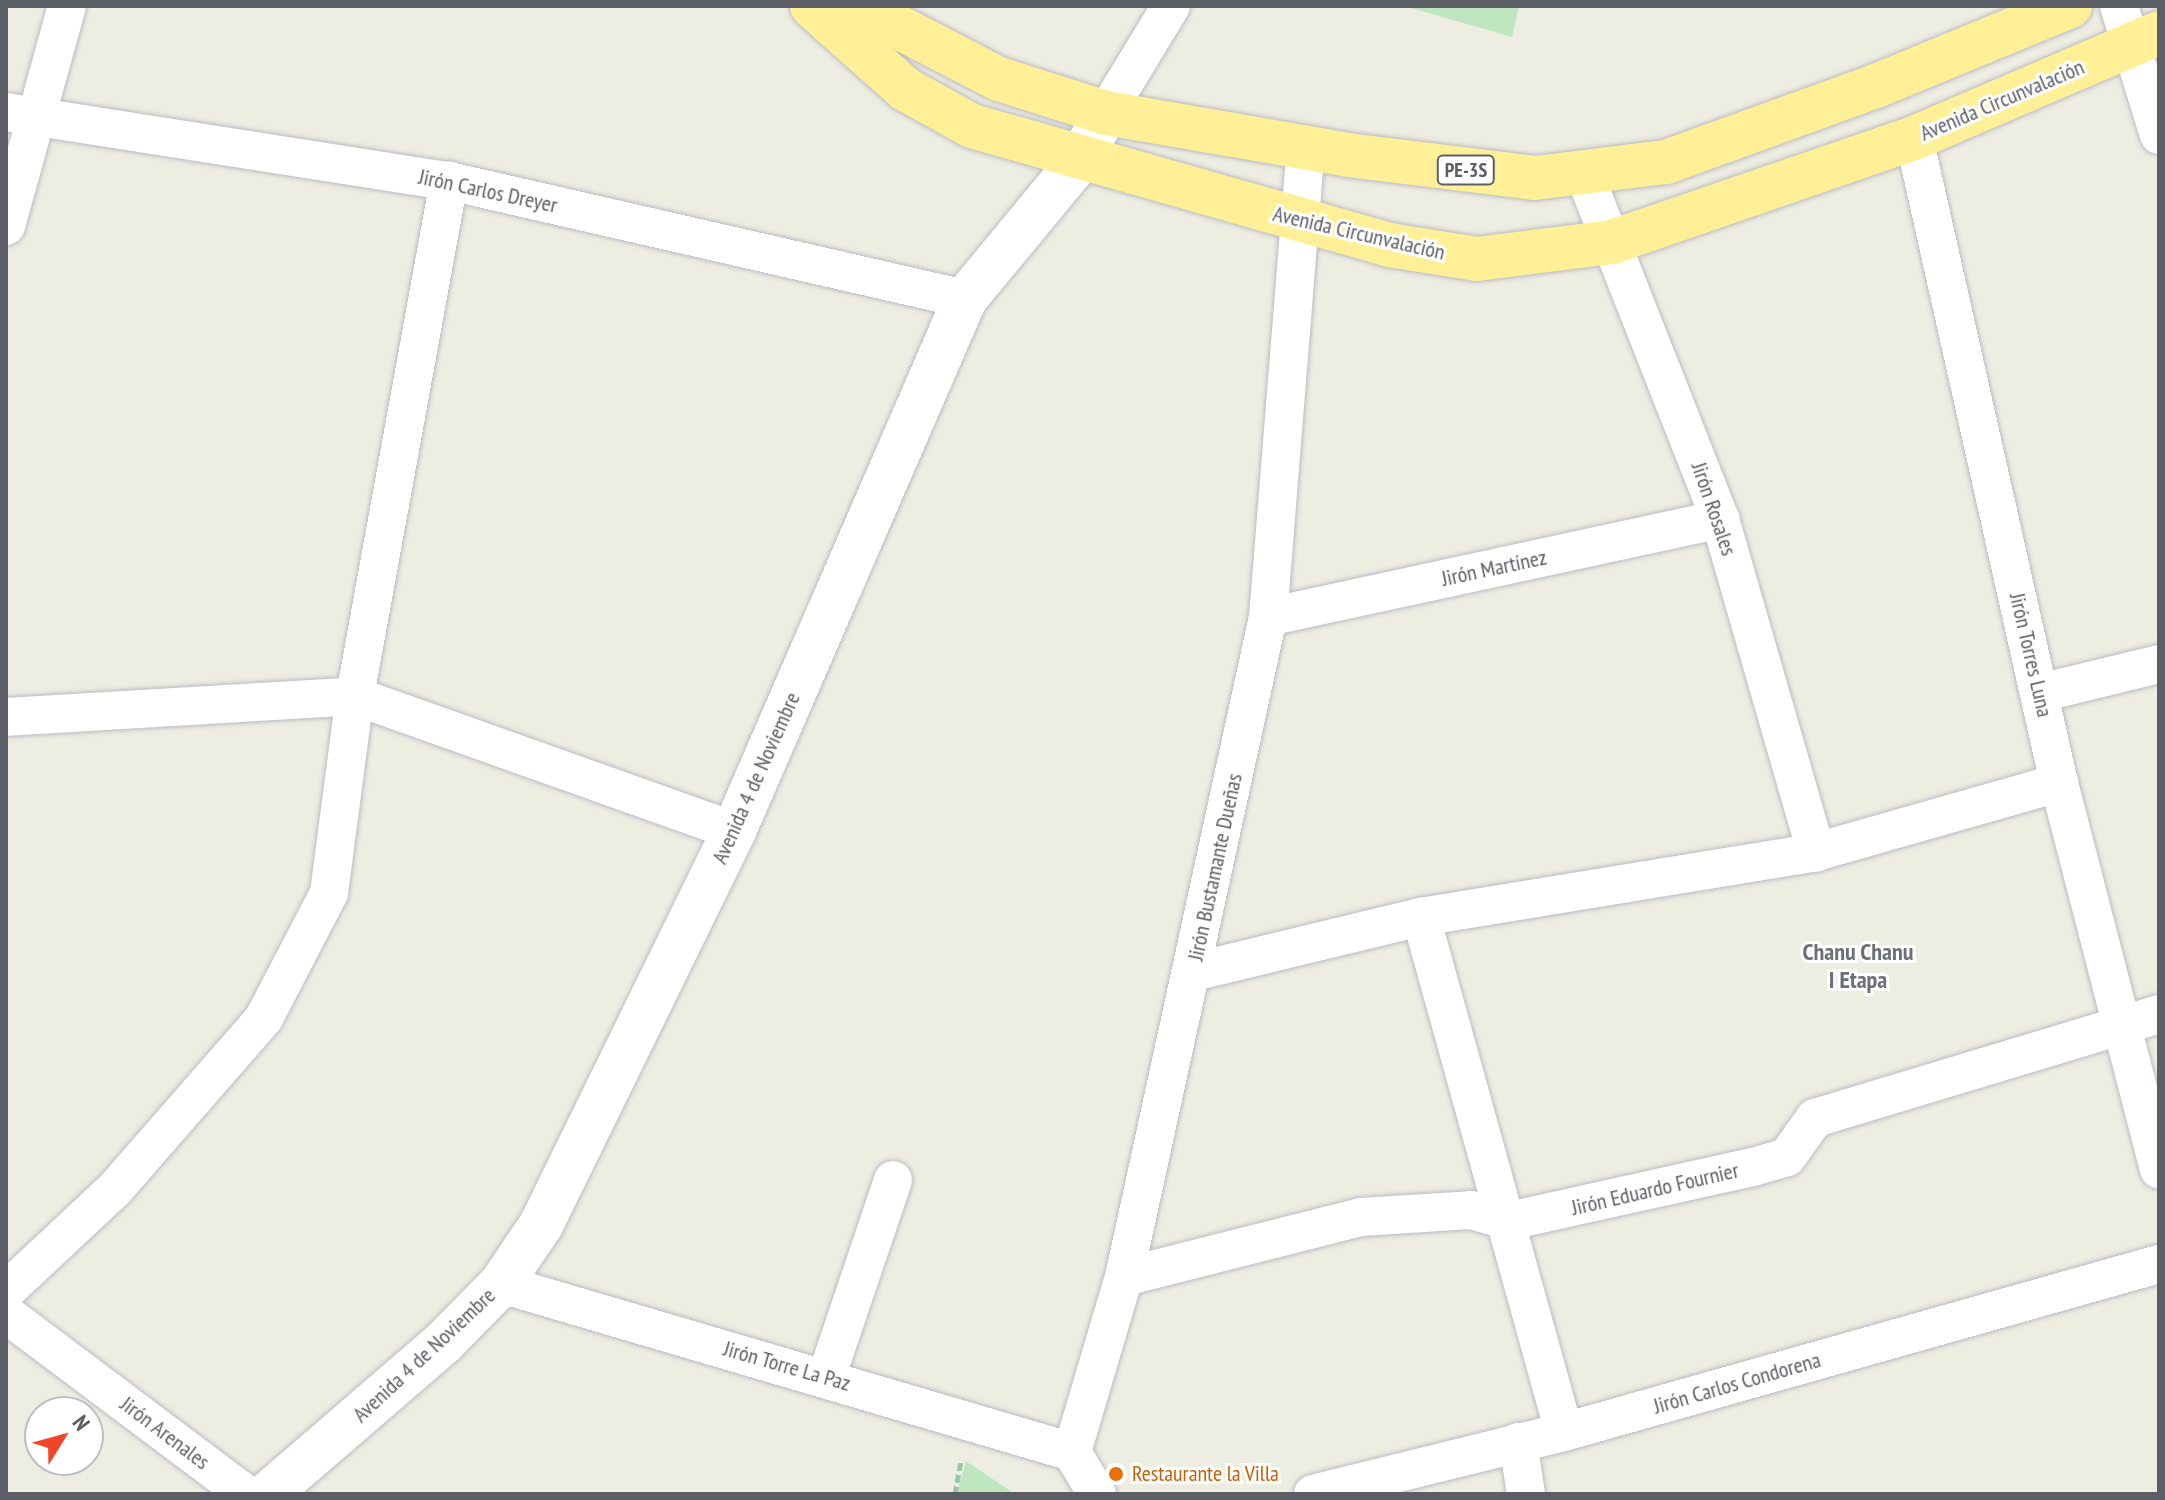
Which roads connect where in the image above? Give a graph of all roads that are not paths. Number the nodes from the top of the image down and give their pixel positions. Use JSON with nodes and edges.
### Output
{"nodes":[{"id":1,"x":67,"y":6,"type":"edge"},
{"id":2,"x":812,"y":6,"type":"edge"},
{"id":3,"x":858,"y":6,"type":"edge"},
{"id":4,"x":1171,"y":6,"type":"edge"},
{"id":5,"x":2070,"y":6,"type":"edge"},
{"id":6,"x":2136,"y":27,"type":"edge"},
{"id":7,"x":1106,"y":113,"type":"junction"},
{"id":8,"x":20,"y":115,"type":"edge"},
{"id":9,"x":2159,"y":135,"type":"edge"},
{"id":10,"x":1914,"y":138,"type":"junction"},
{"id":11,"x":1306,"y":147,"type":"junction"},
{"id":12,"x":1080,"y":160,"type":"junction"},
{"id":13,"x":1585,"y":176,"type":"junction"},
{"id":14,"x":449,"y":181,"type":"junction"},
{"id":15,"x":1304,"y":222,"type":"junction"},
{"id":16,"x":6,"y":226,"type":"edge"},
{"id":17,"x":1612,"y":242,"type":"junction"},
{"id":18,"x":965,"y":299,"type":"junction"},
{"id":19,"x":1720,"y":519,"type":"junction"},
{"id":20,"x":1268,"y":617,"type":"junction"},
{"id":21,"x":2159,"y":664,"type":"edge"},
{"id":22,"x":2040,"y":693,"type":"junction"},
{"id":23,"x":355,"y":696,"type":"junction"},
{"id":24,"x":6,"y":717,"type":"edge"},
{"id":25,"x":2059,"y":783,"type":"junction"},
{"id":26,"x":734,"y":831,"type":"junction"},
{"id":27,"x":1816,"y":852,"type":"junction"},
{"id":28,"x":1421,"y":917,"type":"junction"},
{"id":29,"x":1193,"y":972,"type":"junction"},
{"id":30,"x":2159,"y":1014,"type":"edge"},
{"id":31,"x":2120,"y":1023,"type":"junction"},
{"id":32,"x":2159,"y":1169,"type":"edge"},
{"id":33,"x":893,"y":1180,"type":"dead end"},
{"id":34,"x":1509,"y":1221,"type":"junction"},
{"id":35,"x":2159,"y":1264,"type":"edge"},
{"id":36,"x":1124,"y":1277,"type":"junction"},
{"id":37,"x":501,"y":1284,"type":"junction"},
{"id":38,"x":6,"y":1291,"type":"edge"},
{"id":39,"x":6,"y":1314,"type":"edge"},
{"id":40,"x":826,"y":1378,"type":"junction"},
{"id":41,"x":1564,"y":1432,"type":"junction"},
{"id":42,"x":1518,"y":1442,"type":"junction"},
{"id":43,"x":1072,"y":1452,"type":"junction"},
{"id":44,"x":246,"y":1494,"type":"edge"},
{"id":45,"x":268,"y":1494,"type":"edge"},
{"id":46,"x":1097,"y":1494,"type":"edge"},
{"id":47,"x":1313,"y":1494,"type":"edge"},
{"id":48,"x":1526,"y":1494,"type":"edge"}],
"edges":[{"from":1,"to":8,"type":"street"},
{"from":2,"to":12,"type":"highway","name":"Avenida Circunvalación"},
{"from":3,"to":7,"type":"highway","number":"PE-3S"},
{"from":4,"to":7,"type":"street","name":"Avenida 4 de Noviembre"},
{"from":5,"to":13,"type":"highway","number":"PE-3S"},
{"from":6,"to":9,"type":"street"},
{"from":6,"to":10,"type":"highway","name":"Avenida Circunvalación"},
{"from":7,"to":11,"type":"highway","number":"PE-3S"},
{"from":7,"to":12,"type":"street","name":"Avenida 4 de Noviembre"},
{"from":8,"to":14,"type":"street","name":"Jirón Carlos Dreyer"},
{"from":8,"to":16,"type":"street"},
{"from":10,"to":17,"type":"highway","name":"Avenida Circunvalación"},
{"from":10,"to":22,"type":"street","name":"Jirón Torres Luna"},
{"from":11,"to":13,"type":"highway","number":"PE-3S"},
{"from":11,"to":15,"type":"street","name":"Jirón Bustamante Dueñas"},
{"from":12,"to":15,"type":"highway","name":"Avenida Circunvalación"},
{"from":12,"to":18,"type":"street","name":"Avenida 4 de Noviembre"},
{"from":13,"to":17,"type":"street","name":"Jirón Rosales"},
{"from":14,"to":18,"type":"street","name":"Jirón Carlos Dreyer"},
{"from":14,"to":23,"type":"street"},
{"from":15,"to":17,"type":"highway","name":"Avenida Circunvalación"},
{"from":15,"to":20,"type":"street","name":"Jirón Bustamante Dueñas"},
{"from":17,"to":19,"type":"street","name":"Jirón Rosales"},
{"from":18,"to":26,"type":"street","name":"Avenida 4 de Noviembre"},
{"from":19,"to":20,"type":"street","name":"Jirón Martínez"},
{"from":19,"to":27,"type":"street","name":"Jirón Rosales"},
{"from":20,"to":29,"type":"street","name":"Jirón Bustamante Dueñas"},
{"from":21,"to":22,"type":"street"},
{"from":22,"to":25,"type":"street","name":"Jirón Torres Luna"},
{"from":23,"to":24,"type":"street"},
{"from":23,"to":26,"type":"street"},
{"from":23,"to":38,"type":"street"},
{"from":25,"to":27,"type":"street"},
{"from":25,"to":31,"type":"street","name":"Jirón Torres Luna"},
{"from":26,"to":37,"type":"street","name":"Avenida 4 de Noviembre"},
{"from":27,"to":28,"type":"street"},
{"from":28,"to":29,"type":"street"},
{"from":28,"to":34,"type":"street"},
{"from":29,"to":36,"type":"street","name":"Jirón Bustamante Dueñas"},
{"from":30,"to":31,"type":"street","name":"Jirón Eduardo Fournier"},
{"from":31,"to":32,"type":"street","name":"Jirón Torres Luna"},
{"from":31,"to":34,"type":"street","name":"Jirón Eduardo Fournier"},
{"from":33,"to":40,"type":"street"},
{"from":34,"to":36,"type":"street","name":"Jirón Eduardo Fournier"},
{"from":34,"to":41,"type":"street"},
{"from":35,"to":41,"type":"street","name":"Jirón Carlos Condorena"},
{"from":36,"to":43,"type":"street","name":"Jirón Bustamante Dueñas"},
{"from":37,"to":40,"type":"street","name":"Jirón Torre La Paz"},
{"from":37,"to":45,"type":"street","name":"Avenida 4 de Noviembre"},
{"from":39,"to":44,"type":"street","name":"Jirón Arenales"},
{"from":40,"to":43,"type":"street","name":"Jirón Torre La Paz"},
{"from":41,"to":42,"type":"street","name":"Jirón Carlos Condorena"},
{"from":42,"to":47,"type":"street","name":"Jirón Carlos Condorena"},
{"from":42,"to":48,"type":"street"},
{"from":43,"to":46,"type":"street"}]}
